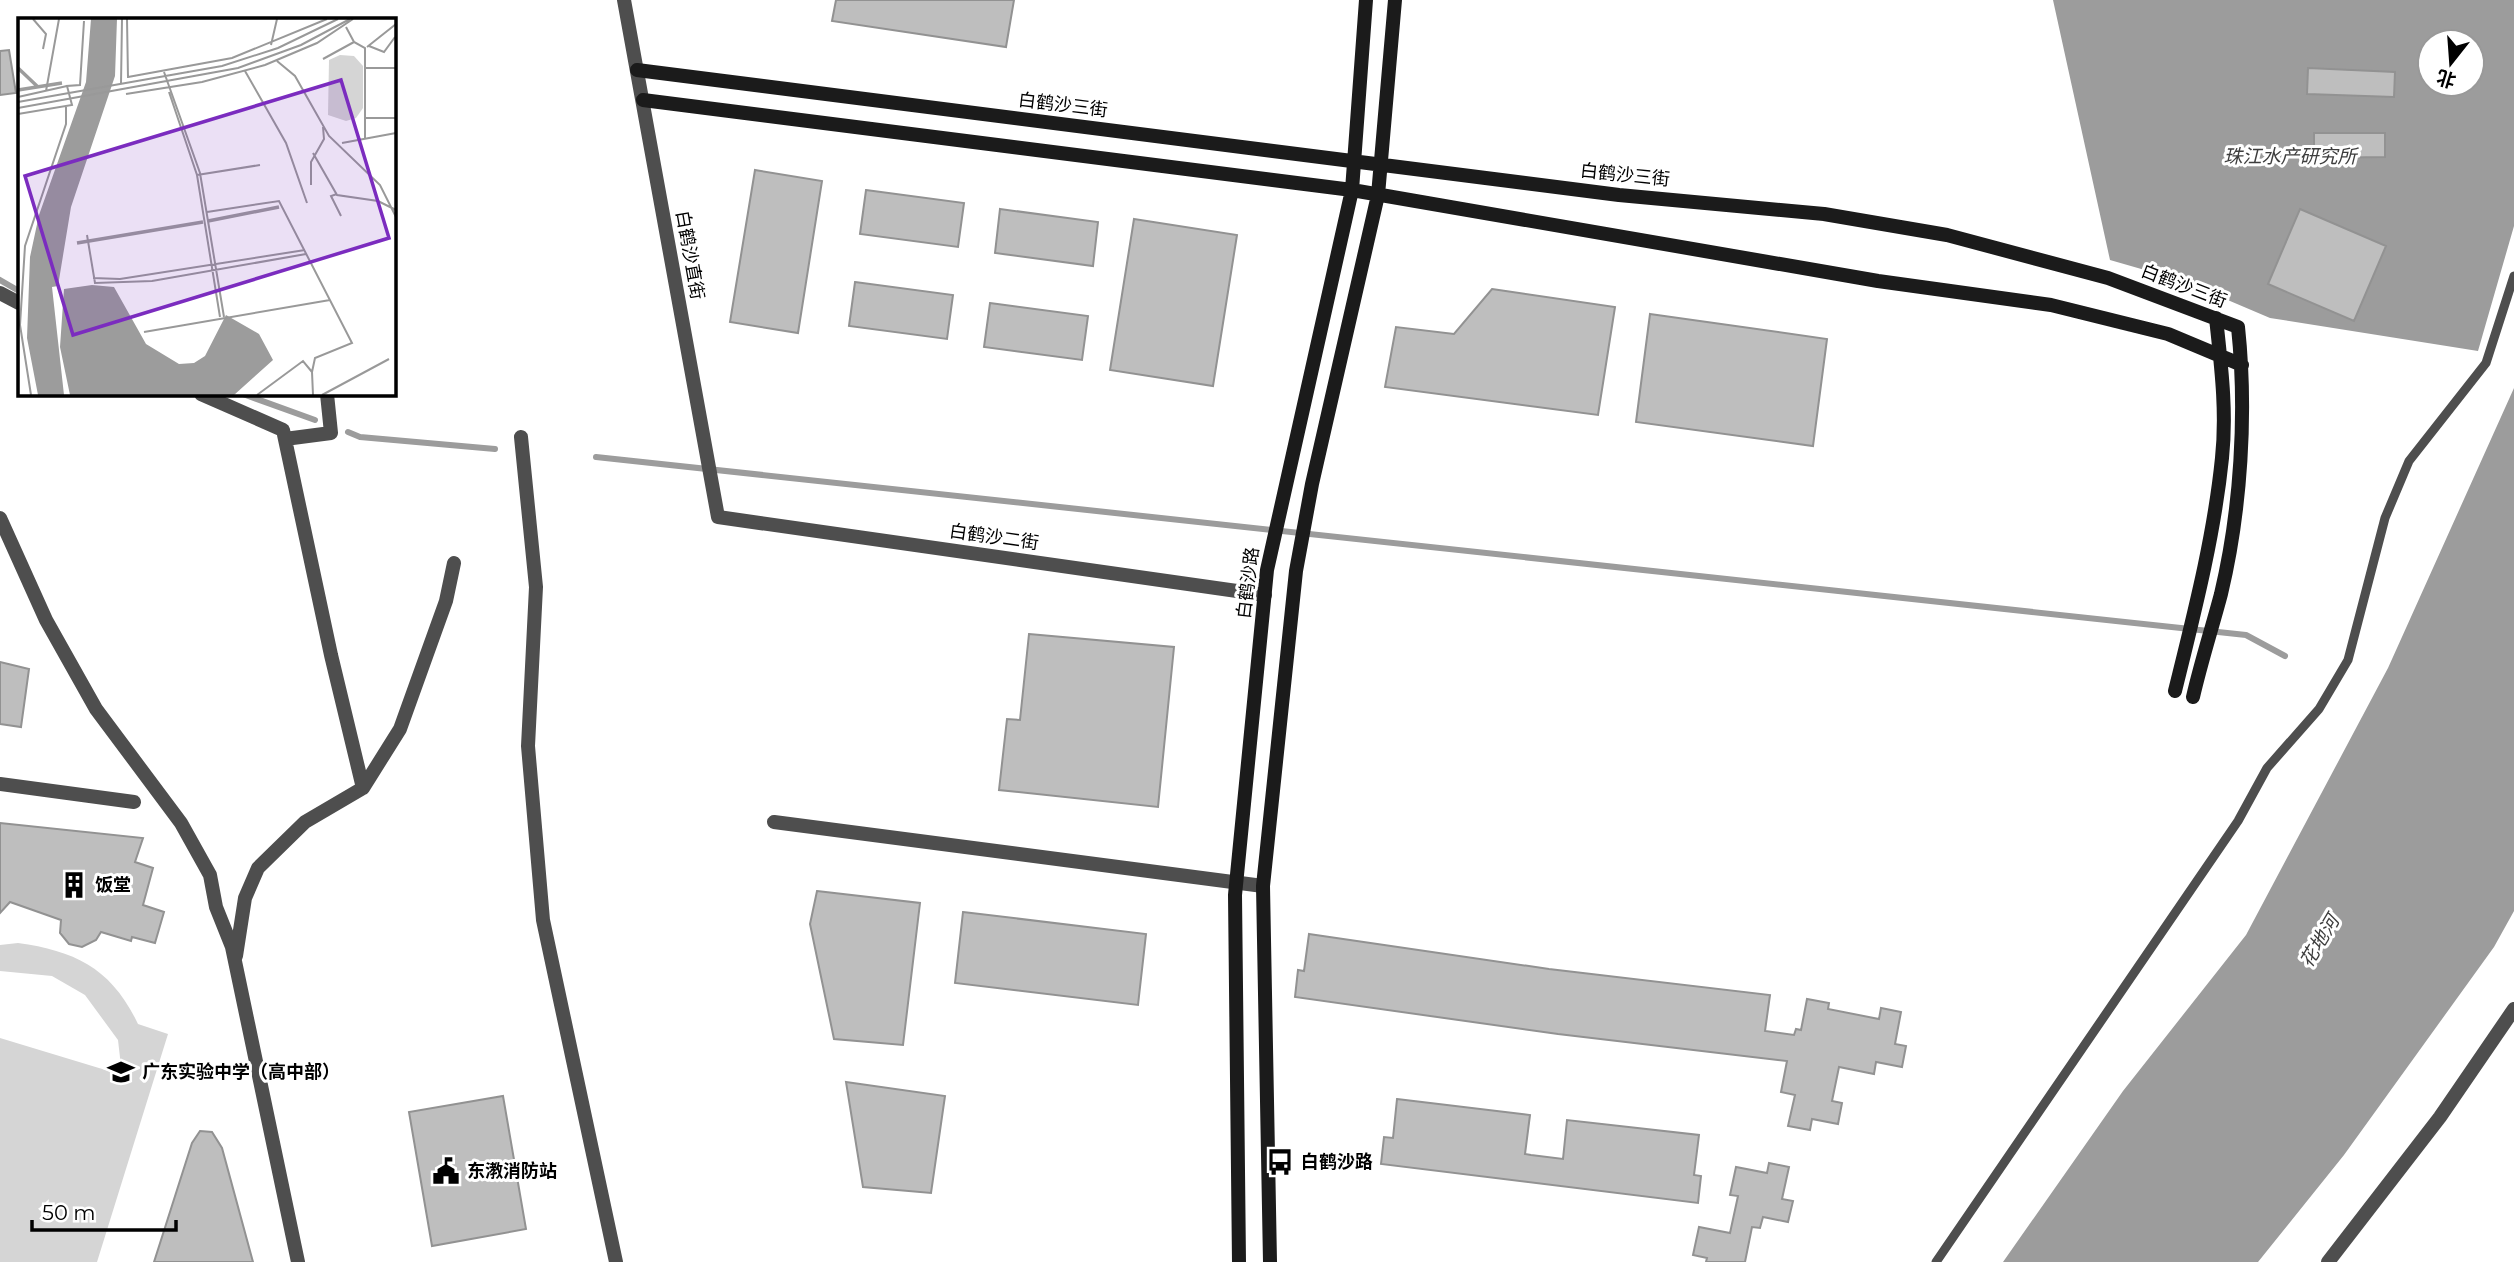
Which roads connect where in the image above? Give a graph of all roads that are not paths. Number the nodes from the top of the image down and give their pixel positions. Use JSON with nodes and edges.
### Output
{"nodes":[{"id":1,"x":624,"y":0,"type":"edge"},
{"id":2,"x":1366,"y":0,"type":"edge"},
{"id":3,"x":1395,"y":0,"type":"edge"},
{"id":4,"x":637,"y":71,"type":"junction"},
{"id":5,"x":643,"y":100,"type":"junction"},
{"id":6,"x":1354,"y":161,"type":"junction"},
{"id":7,"x":1381,"y":165,"type":"junction"},
{"id":8,"x":1352,"y":190,"type":"junction"},
{"id":9,"x":1378,"y":195,"type":"junction"},
{"id":10,"x":2514,"y":276,"type":"edge"},
{"id":11,"x":0,"y":293,"type":"edge"},
{"id":12,"x":18,"y":302,"type":"edge"},
{"id":13,"x":2216,"y":318,"type":"junction"},
{"id":14,"x":2220,"y":357,"type":"junction"},
{"id":15,"x":2242,"y":365,"type":"junction"},
{"id":16,"x":206,"y":396,"type":"edge"},
{"id":17,"x":327,"y":396,"type":"edge"},
{"id":18,"x":521,"y":437,"type":"dead end"},
{"id":19,"x":285,"y":439,"type":"junction"},
{"id":20,"x":718,"y":517,"type":"joint"},
{"id":21,"x":0,"y":518,"type":"edge"},
{"id":22,"x":453,"y":564,"type":"dead end"},
{"id":23,"x":1265,"y":595,"type":"junction"},
{"id":24,"x":2175,"y":691,"type":"joint"},
{"id":25,"x":2193,"y":697,"type":"joint"},
{"id":26,"x":0,"y":784,"type":"edge"},
{"id":27,"x":363,"y":788,"type":"junction"},
{"id":28,"x":134,"y":802,"type":"dead end"},
{"id":29,"x":774,"y":822,"type":"dead end"},
{"id":30,"x":1236,"y":883,"type":"junction"},
{"id":31,"x":1263,"y":886,"type":"junction"},
{"id":32,"x":235,"y":965,"type":"junction"},
{"id":33,"x":2514,"y":1009,"type":"edge"},
{"id":34,"x":298,"y":1262,"type":"edge"},
{"id":35,"x":616,"y":1262,"type":"edge"},
{"id":36,"x":1239,"y":1262,"type":"edge"},
{"id":37,"x":1270,"y":1262,"type":"edge"},
{"id":38,"x":1936,"y":1262,"type":"edge"},
{"id":39,"x":2328,"y":1262,"type":"edge"}],
"edges":[{"from":1,"to":4,"type":"street","name":"白鹤沙直街"},
{"from":2,"to":6,"type":"street","name":"白鹤沙路"},
{"from":3,"to":7,"type":"street"},
{"from":4,"to":5,"type":"street","name":"白鹤沙直街"},
{"from":4,"to":6,"type":"street","name":"白鹤沙三街"},
{"from":5,"to":8,"type":"street"},
{"from":5,"to":20,"type":"street","name":"白鹤沙直街"},
{"from":6,"to":7,"type":"street","name":"白鹤沙三街"},
{"from":6,"to":8,"type":"street","name":"白鹤沙路"},
{"from":7,"to":9,"type":"street"},
{"from":7,"to":13,"type":"street","name":"白鹤沙三街"},
{"from":8,"to":9,"type":"street"},
{"from":8,"to":23,"type":"street","name":"白鹤沙路"},
{"from":9,"to":14,"type":"street"},
{"from":9,"to":31,"type":"street"},
{"from":10,"to":38,"type":"lane"},
{"from":11,"to":12,"type":"street"},
{"from":13,"to":14,"type":"street"},
{"from":13,"to":15,"type":"street","name":"白鹤沙三街"},
{"from":14,"to":15,"type":"street"},
{"from":14,"to":24,"type":"street"},
{"from":15,"to":25,"type":"street"},
{"from":16,"to":19,"type":"street"},
{"from":17,"to":19,"type":"street"},
{"from":18,"to":35,"type":"street"},
{"from":19,"to":27,"type":"street"},
{"from":20,"to":23,"type":"street","name":"白鹤沙二街"},
{"from":21,"to":32,"type":"street"},
{"from":22,"to":27,"type":"street"},
{"from":23,"to":30,"type":"street","name":"白鹤沙路"},
{"from":24,"to":25,"type":"lane"},
{"from":26,"to":28,"type":"street"},
{"from":27,"to":32,"type":"street"},
{"from":29,"to":30,"type":"street"},
{"from":30,"to":31,"type":"street"},
{"from":30,"to":36,"type":"street","name":"白鹤沙路"},
{"from":31,"to":37,"type":"street"},
{"from":32,"to":34,"type":"street"},
{"from":33,"to":39,"type":"street"}]}
